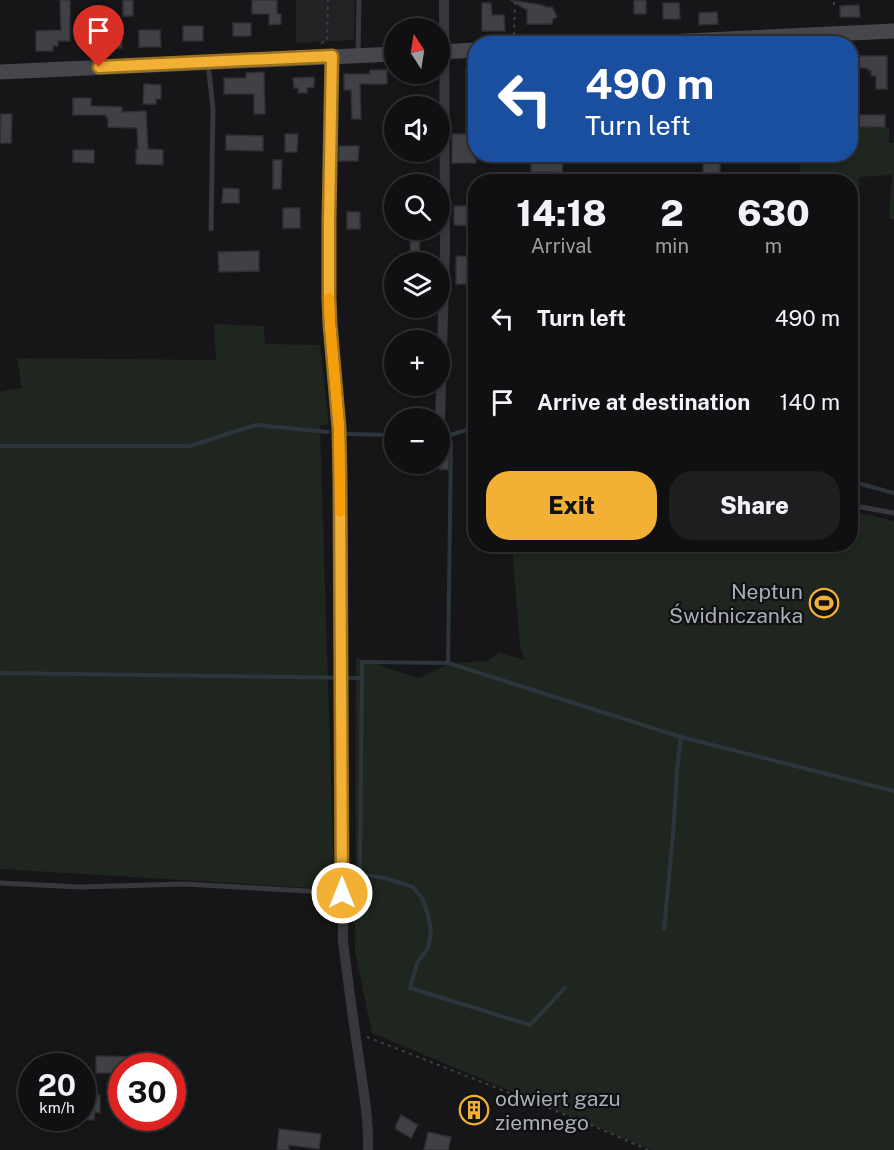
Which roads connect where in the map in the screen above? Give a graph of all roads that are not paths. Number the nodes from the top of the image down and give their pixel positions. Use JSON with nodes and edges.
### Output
{"nodes":[{"id":1,"x":359,"y":0,"type":"edge"},
{"id":2,"x":444,"y":0,"type":"edge"},
{"id":3,"x":443,"y":18,"type":"edge"},
{"id":4,"x":894,"y":31,"type":"edge"},
{"id":5,"x":789,"y":36,"type":"edge"},
{"id":6,"x":468,"y":50,"type":"edge"},
{"id":7,"x":450,"y":51,"type":"edge"},
{"id":8,"x":384,"y":54,"type":"edge"},
{"id":9,"x":358,"y":55,"type":"junction"},
{"id":10,"x":332,"y":56,"type":"junction"},
{"id":11,"x":207,"y":62,"type":"junction"},
{"id":12,"x":0,"y":72,"type":"edge"},
{"id":13,"x":442,"y":84,"type":"edge"},
{"id":14,"x":211,"y":229,"type":"dead end"},
{"id":15,"x":440,"y":408,"type":"edge"},
{"id":16,"x":858,"y":506,"type":"edge"},
{"id":17,"x":894,"y":513,"type":"edge"},
{"id":18,"x":0,"y":883,"type":"edge"},
{"id":19,"x":342,"y":893,"type":"junction"},
{"id":20,"x":368,"y":1150,"type":"edge"}],
"edges":[{"from":1,"to":9,"type":"lane"},
{"from":2,"to":3,"type":"street"},
{"from":4,"to":5,"type":"street"},
{"from":6,"to":7,"type":"street"},
{"from":8,"to":9,"type":"street"},
{"from":9,"to":10,"type":"street"},
{"from":10,"to":11,"type":"street"},
{"from":10,"to":19,"type":"street"},
{"from":11,"to":12,"type":"street"},
{"from":11,"to":14,"type":"lane"},
{"from":13,"to":15,"type":"street"},
{"from":16,"to":17,"type":"lane"},
{"from":18,"to":19,"type":"lane"},
{"from":19,"to":20,"type":"street"}]}
